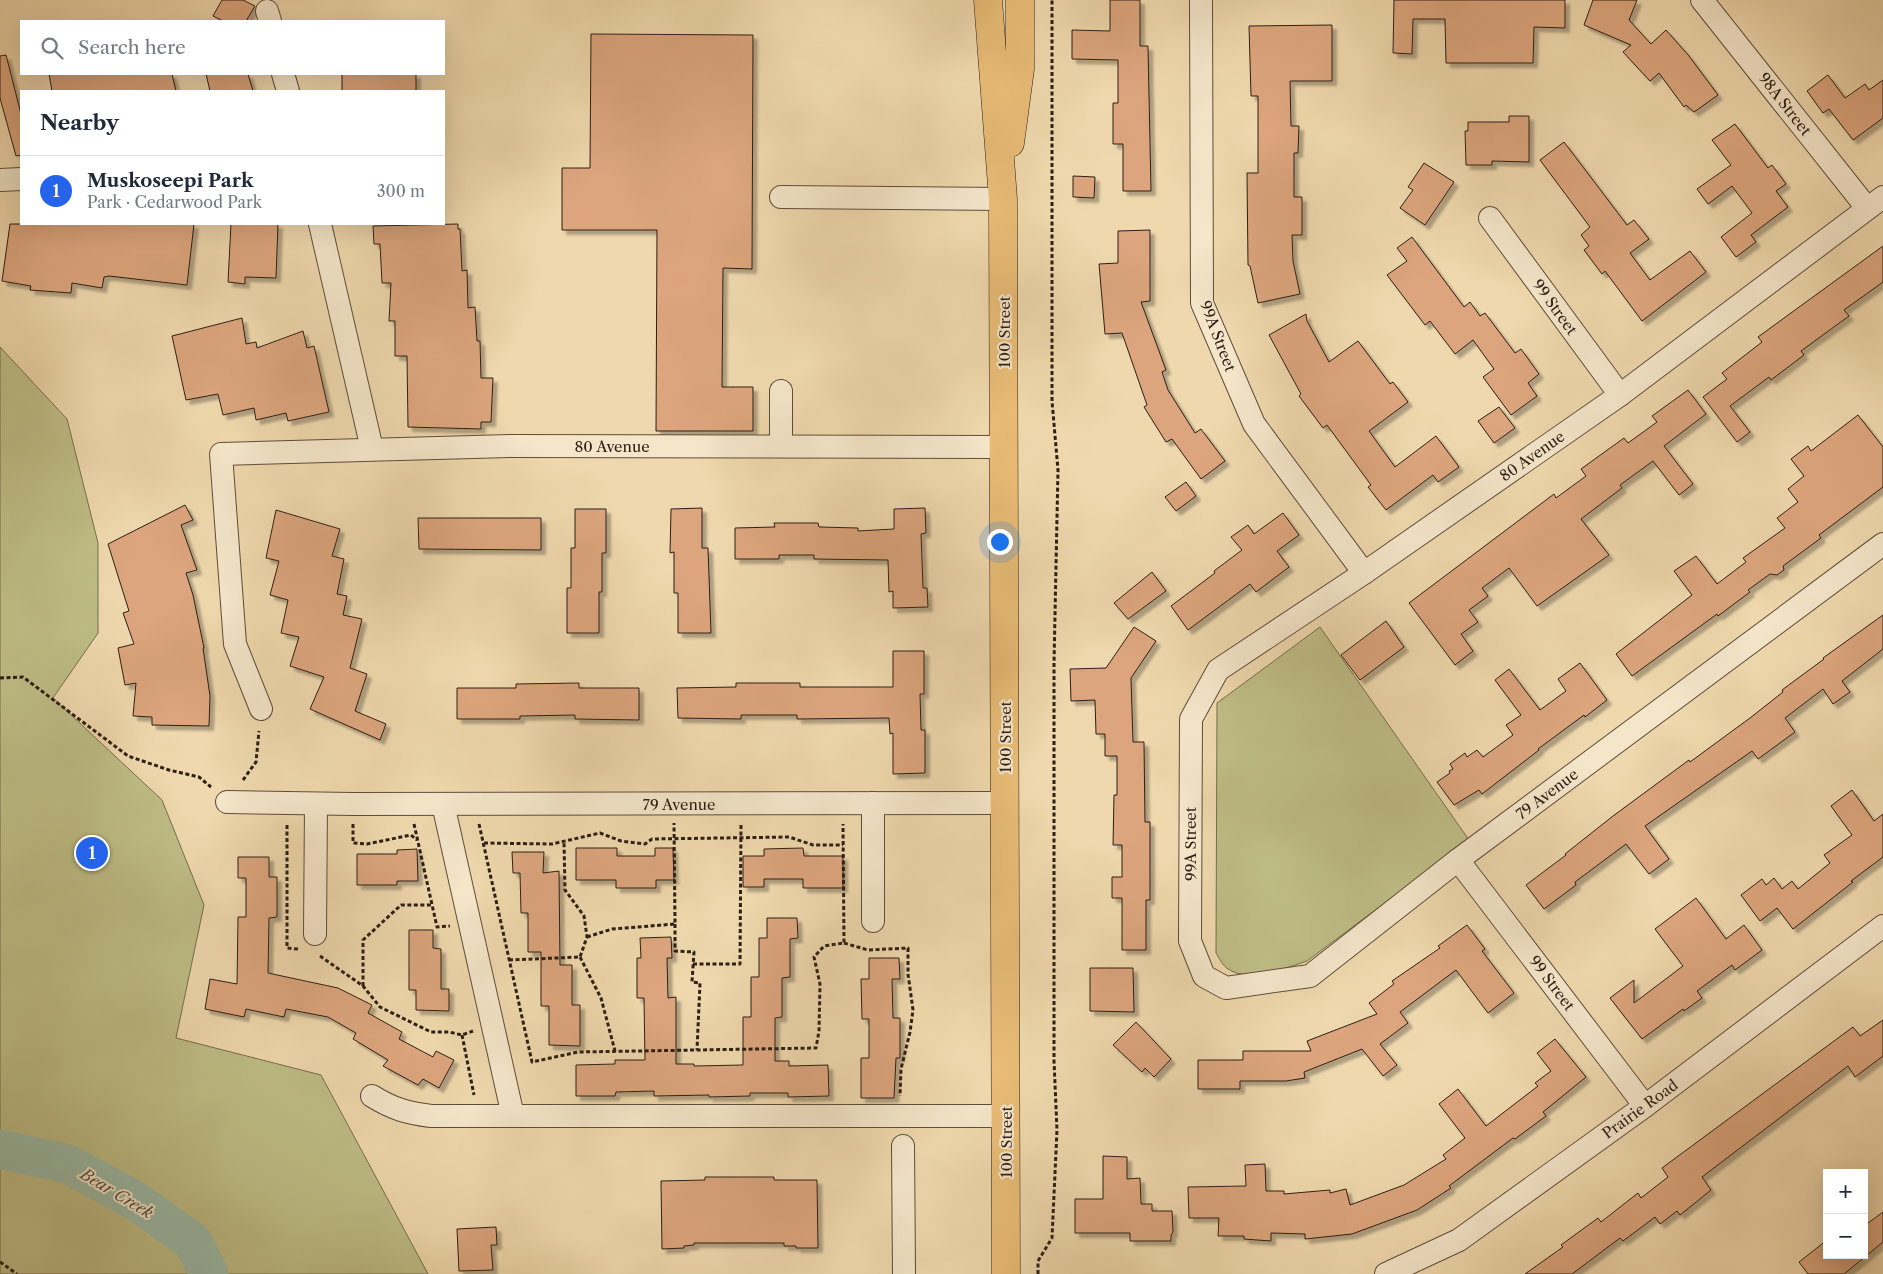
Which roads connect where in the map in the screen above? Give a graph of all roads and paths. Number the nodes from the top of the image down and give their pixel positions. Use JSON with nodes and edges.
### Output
{"nodes":[{"id":1,"x":988,"y":0,"type":"edge"},
{"id":2,"x":1020,"y":0,"type":"edge"},
{"id":3,"x":1052,"y":0,"type":"edge"},
{"id":4,"x":1201,"y":0,"type":"edge"},
{"id":5,"x":1702,"y":0,"type":"edge"},
{"id":6,"x":283,"y":75,"type":"edge"},
{"id":7,"x":288,"y":90,"type":"edge"},
{"id":8,"x":20,"y":179,"type":"edge"},
{"id":9,"x":0,"y":180,"type":"edge"},
{"id":10,"x":780,"y":197,"type":"dead end"},
{"id":11,"x":1003,"y":199,"type":"junction"},
{"id":12,"x":1875,"y":203,"type":"edge"},
{"id":13,"x":1490,"y":218,"type":"dead end"},
{"id":14,"x":320,"y":225,"type":"edge"},
{"id":15,"x":780,"y":391,"type":"dead end"},
{"id":16,"x":1620,"y":395,"type":"junction"},
{"id":17,"x":781,"y":446,"type":"junction"},
{"id":18,"x":1004,"y":447,"type":"junction"},
{"id":19,"x":372,"y":449,"type":"junction"},
{"id":20,"x":1883,"y":544,"type":"edge"},
{"id":21,"x":1364,"y":572,"type":"junction"},
{"id":22,"x":0,"y":678,"type":"edge"},
{"id":23,"x":261,"y":709,"type":"joint"},
{"id":24,"x":1191,"y":719,"type":"joint"},
{"id":25,"x":227,"y":802,"type":"junction"},
{"id":26,"x":842,"y":803,"type":"junction"},
{"id":27,"x":873,"y":803,"type":"junction"},
{"id":28,"x":1005,"y":803,"type":"junction"},
{"id":29,"x":316,"y":804,"type":"junction"},
{"id":30,"x":353,"y":804,"type":"junction"},
{"id":31,"x":443,"y":804,"type":"junction"},
{"id":32,"x":674,"y":804,"type":"junction"},
{"id":33,"x":740,"y":804,"type":"junction"},
{"id":34,"x":287,"y":825,"type":"dead end"},
{"id":35,"x":740,"y":837,"type":"junction"},
{"id":36,"x":674,"y":838,"type":"junction"},
{"id":37,"x":564,"y":841,"type":"junction"},
{"id":38,"x":843,"y":845,"type":"junction"},
{"id":39,"x":1458,"y":860,"type":"junction"},
{"id":40,"x":432,"y":905,"type":"junction"},
{"id":41,"x":873,"y":921,"type":"dead end"},
{"id":42,"x":675,"y":924,"type":"junction"},
{"id":43,"x":455,"y":926,"type":"dead end"},
{"id":44,"x":1883,"y":926,"type":"edge"},
{"id":45,"x":588,"y":937,"type":"junction"},
{"id":46,"x":844,"y":944,"type":"junction"},
{"id":47,"x":313,"y":946,"type":"junction"},
{"id":48,"x":580,"y":957,"type":"junction"},
{"id":49,"x":509,"y":960,"type":"junction"},
{"id":50,"x":693,"y":964,"type":"junction"},
{"id":51,"x":1200,"y":966,"type":"joint"},
{"id":52,"x":363,"y":986,"type":"junction"},
{"id":53,"x":478,"y":1030,"type":"dead end"},
{"id":54,"x":462,"y":1035,"type":"junction"},
{"id":55,"x":698,"y":1050,"type":"junction"},
{"id":56,"x":615,"y":1051,"type":"junction"},
{"id":57,"x":474,"y":1095,"type":"dead end"},
{"id":58,"x":372,"y":1096,"type":"dead end"},
{"id":59,"x":1645,"y":1106,"type":"junction"},
{"id":60,"x":513,"y":1116,"type":"junction"},
{"id":61,"x":899,"y":1116,"type":"junction"},
{"id":62,"x":1006,"y":1116,"type":"junction"},
{"id":63,"x":903,"y":1146,"type":"dead end"},
{"id":64,"x":0,"y":1262,"type":"edge"},
{"id":65,"x":17,"y":1274,"type":"edge"},
{"id":66,"x":904,"y":1274,"type":"edge"},
{"id":67,"x":1006,"y":1274,"type":"edge"},
{"id":68,"x":1038,"y":1274,"type":"edge"},
{"id":69,"x":1386,"y":1274,"type":"edge"}],
"edges":[{"from":1,"to":11,"type":"main road","name":"100 Street"},
{"from":2,"to":11,"type":"main road","name":"100 Street"},
{"from":3,"to":68,"type":"path"},
{"from":4,"to":21,"type":"street","name":"99A Street"},
{"from":5,"to":12,"type":"street","name":"98A Street"},
{"from":6,"to":7,"type":"street"},
{"from":8,"to":9,"type":"street"},
{"from":10,"to":11,"type":"street"},
{"from":11,"to":18,"type":"main road","name":"100 Street"},
{"from":12,"to":16,"type":"street","name":"80 Avenue"},
{"from":13,"to":16,"type":"street","name":"99 Street"},
{"from":14,"to":19,"type":"street"},
{"from":15,"to":17,"type":"street"},
{"from":16,"to":21,"type":"street","name":"80 Avenue"},
{"from":17,"to":18,"type":"street","name":"80 Avenue"},
{"from":17,"to":19,"type":"street","name":"80 Avenue"},
{"from":18,"to":28,"type":"main road","name":"100 Street"},
{"from":19,"to":23,"type":"street","name":"80 Avenue"},
{"from":20,"to":39,"type":"street","name":"79 Avenue"},
{"from":21,"to":24,"type":"street","name":"80 Avenue"},
{"from":22,"to":25,"type":"path"},
{"from":23,"to":25,"type":"path"},
{"from":24,"to":51,"type":"street","name":"99A Street"},
{"from":25,"to":29,"type":"street","name":"79 Avenue"},
{"from":26,"to":27,"type":"street","name":"79 Avenue"},
{"from":26,"to":33,"type":"street","name":"79 Avenue"},
{"from":26,"to":38,"type":"path"},
{"from":27,"to":28,"type":"street","name":"79 Avenue"},
{"from":27,"to":41,"type":"street"},
{"from":28,"to":62,"type":"main road","name":"100 Street"},
{"from":29,"to":30,"type":"street","name":"79 Avenue"},
{"from":29,"to":47,"type":"street"},
{"from":30,"to":31,"type":"street","name":"79 Avenue"},
{"from":30,"to":40,"type":"path"},
{"from":31,"to":32,"type":"street","name":"79 Avenue"},
{"from":31,"to":60,"type":"street"},
{"from":32,"to":33,"type":"street","name":"79 Avenue"},
{"from":32,"to":36,"type":"path"},
{"from":33,"to":35,"type":"path"},
{"from":34,"to":47,"type":"path"},
{"from":35,"to":36,"type":"path"},
{"from":35,"to":38,"type":"path"},
{"from":35,"to":50,"type":"path"},
{"from":36,"to":37,"type":"path"},
{"from":36,"to":42,"type":"path"},
{"from":37,"to":45,"type":"path"},
{"from":37,"to":49,"type":"path"},
{"from":38,"to":46,"type":"path"},
{"from":39,"to":51,"type":"street","name":"79 Avenue"},
{"from":39,"to":59,"type":"street","name":"99 Street"},
{"from":40,"to":43,"type":"path"},
{"from":40,"to":52,"type":"path"},
{"from":42,"to":45,"type":"path"},
{"from":42,"to":50,"type":"path"},
{"from":44,"to":59,"type":"street","name":"Prairie Road"},
{"from":45,"to":48,"type":"path"},
{"from":46,"to":55,"type":"path"},
{"from":46,"to":61,"type":"path"},
{"from":47,"to":52,"type":"path"},
{"from":48,"to":49,"type":"path"},
{"from":48,"to":56,"type":"path"},
{"from":49,"to":56,"type":"path"},
{"from":50,"to":55,"type":"path"},
{"from":52,"to":54,"type":"path"},
{"from":53,"to":54,"type":"path"},
{"from":54,"to":57,"type":"path"},
{"from":55,"to":56,"type":"path"},
{"from":58,"to":60,"type":"street"},
{"from":59,"to":69,"type":"street","name":"Prairie Road"},
{"from":60,"to":61,"type":"street"},
{"from":61,"to":62,"type":"street"},
{"from":62,"to":67,"type":"main road","name":"100 Street"},
{"from":63,"to":66,"type":"street"},
{"from":64,"to":65,"type":"path"}]}
